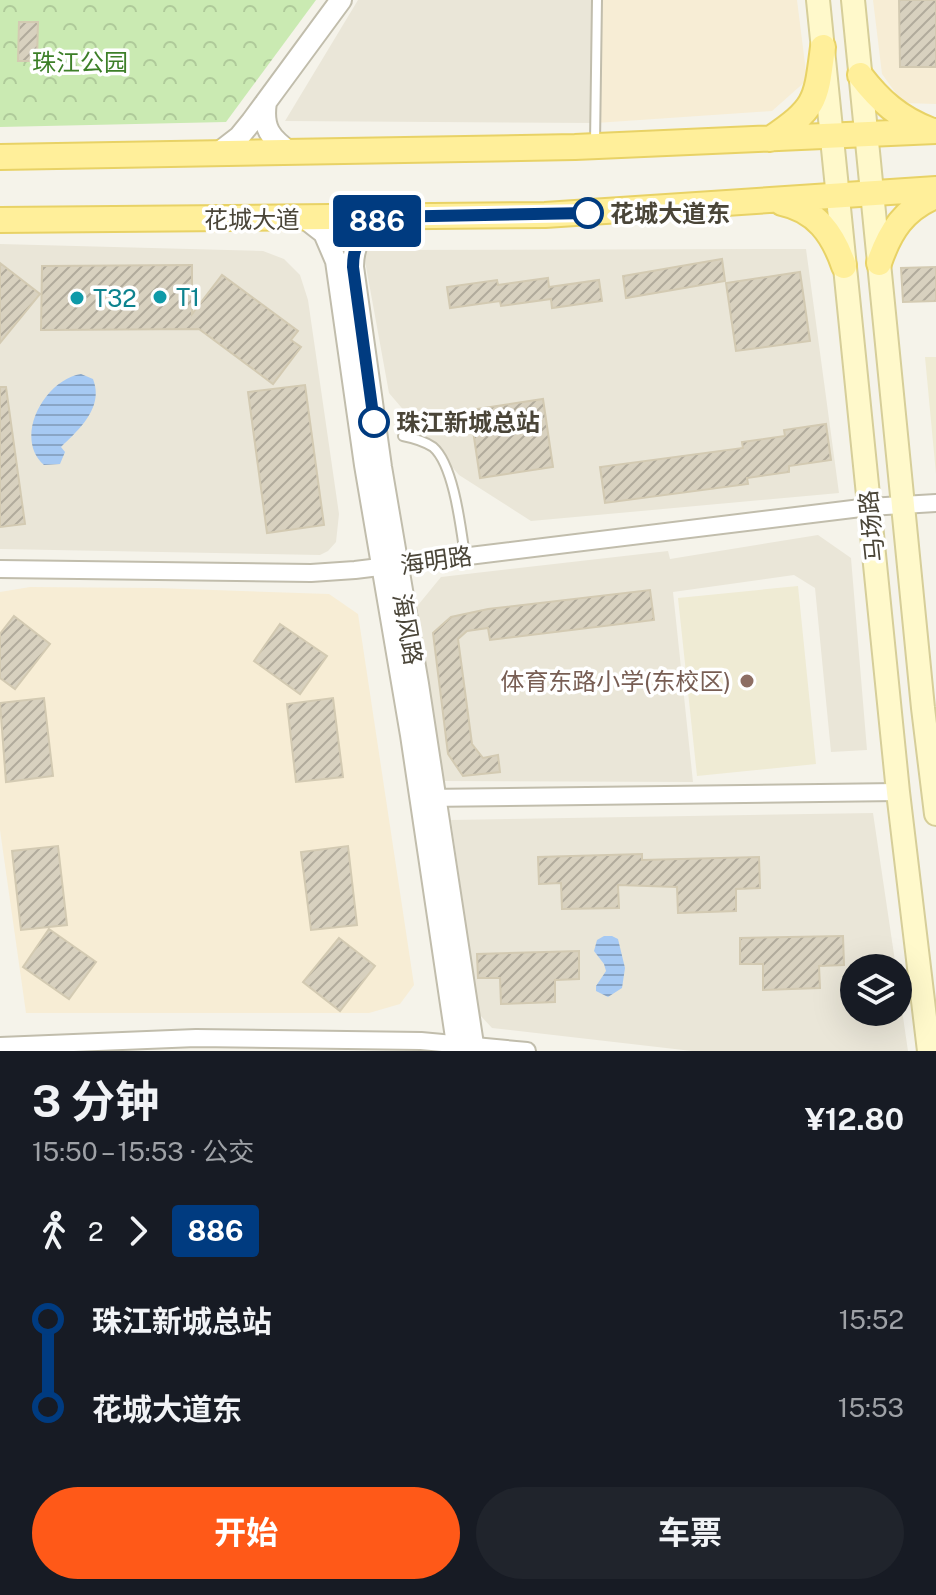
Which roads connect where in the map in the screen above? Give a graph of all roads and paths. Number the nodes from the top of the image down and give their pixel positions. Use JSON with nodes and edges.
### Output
{"nodes":[{"id":1,"x":341,"y":0,"type":"edge"},
{"id":2,"x":597,"y":0,"type":"edge"},
{"id":3,"x":818,"y":0,"type":"edge"},
{"id":4,"x":853,"y":0,"type":"edge"},
{"id":5,"x":823,"y":47,"type":"junction"},
{"id":6,"x":860,"y":75,"type":"junction"},
{"id":7,"x":266,"y":102,"type":"junction"},
{"id":8,"x":934,"y":131,"type":"edge"},
{"id":9,"x":866,"y":134,"type":"junction"},
{"id":10,"x":832,"y":136,"type":"junction"},
{"id":11,"x":769,"y":140,"type":"junction"},
{"id":12,"x":595,"y":145,"type":"dead end"},
{"id":13,"x":291,"y":153,"type":"junction"},
{"id":14,"x":217,"y":154,"type":"junction"},
{"id":15,"x":0,"y":157,"type":"edge"},
{"id":16,"x":936,"y":189,"type":"edge"},
{"id":17,"x":872,"y":193,"type":"junction"},
{"id":18,"x":838,"y":196,"type":"junction"},
{"id":19,"x":936,"y":196,"type":"edge"},
{"id":20,"x":767,"y":200,"type":"junction"},
{"id":21,"x":381,"y":217,"type":"junction"},
{"id":22,"x":306,"y":219,"type":"junction"},
{"id":23,"x":0,"y":220,"type":"edge"},
{"id":24,"x":879,"y":263,"type":"junction"},
{"id":25,"x":844,"y":266,"type":"junction"},
{"id":26,"x":403,"y":436,"type":"dead end"},
{"id":27,"x":936,"y":503,"type":"edge"},
{"id":28,"x":903,"y":504,"type":"junction"},
{"id":29,"x":869,"y":507,"type":"junction"},
{"id":30,"x":465,"y":557,"type":"junction"},
{"id":31,"x":390,"y":566,"type":"junction"},
{"id":32,"x":0,"y":569,"type":"edge"},
{"id":33,"x":933,"y":763,"type":"edge"},
{"id":34,"x":898,"y":792,"type":"junction"},
{"id":35,"x":428,"y":798,"type":"junction"},
{"id":36,"x":936,"y":814,"type":"edge"},
{"id":37,"x":0,"y":1046,"type":"edge"},
{"id":38,"x":466,"y":1048,"type":"edge"},
{"id":39,"x":527,"y":1051,"type":"edge"},
{"id":40,"x":929,"y":1051,"type":"edge"}],
"edges":[{"from":1,"to":7,"type":"street"},
{"from":2,"to":12,"type":"lane"},
{"from":3,"to":5,"type":"main road","name":"马场路"},
{"from":4,"to":6,"type":"main road","name":"马场路"},
{"from":5,"to":10,"type":"main road","name":"马场路"},
{"from":5,"to":11,"type":"main road"},
{"from":6,"to":8,"type":"main road"},
{"from":6,"to":9,"type":"main road","name":"马场路"},
{"from":7,"to":13,"type":"street"},
{"from":7,"to":14,"type":"street"},
{"from":8,"to":9,"type":"main road"},
{"from":9,"to":10,"type":"main road"},
{"from":9,"to":17,"type":"main road","name":"马场路"},
{"from":10,"to":11,"type":"main road"},
{"from":10,"to":18,"type":"main road","name":"马场路"},
{"from":11,"to":13,"type":"main road"},
{"from":13,"to":14,"type":"main road"},
{"from":14,"to":15,"type":"main road"},
{"from":16,"to":17,"type":"main road","name":"花城大道"},
{"from":17,"to":18,"type":"main road","name":"花城大道"},
{"from":17,"to":24,"type":"main road","name":"马场路"},
{"from":18,"to":20,"type":"main road","name":"花城大道"},
{"from":18,"to":25,"type":"main road","name":"马场路"},
{"from":19,"to":24,"type":"main road"},
{"from":20,"to":21,"type":"main road","name":"花城大道"},
{"from":20,"to":25,"type":"main road"},
{"from":21,"to":22,"type":"main road","name":"花城大道"},
{"from":21,"to":31,"type":"street","name":"海风路"},
{"from":22,"to":23,"type":"main road","name":"花城大道"},
{"from":22,"to":31,"type":"street","name":"海风路"},
{"from":24,"to":28,"type":"main road","name":"马场路"},
{"from":25,"to":29,"type":"main road","name":"马场路"},
{"from":26,"to":30,"type":"lane"},
{"from":27,"to":28,"type":"street","name":"海明路"},
{"from":28,"to":29,"type":"street","name":"海明路"},
{"from":28,"to":33,"type":"main road","name":"马场路"},
{"from":29,"to":30,"type":"street","name":"海明路"},
{"from":29,"to":34,"type":"main road","name":"马场路"},
{"from":30,"to":31,"type":"street","name":"海明路"},
{"from":31,"to":32,"type":"street","name":"海明路"},
{"from":31,"to":35,"type":"street","name":"海风路"},
{"from":33,"to":36,"type":"main road","name":"马场路"},
{"from":34,"to":35,"type":"street"},
{"from":34,"to":40,"type":"main road","name":"马场路"},
{"from":35,"to":38,"type":"street","name":"海风路"},
{"from":37,"to":38,"type":"street"},
{"from":38,"to":39,"type":"street"}]}
